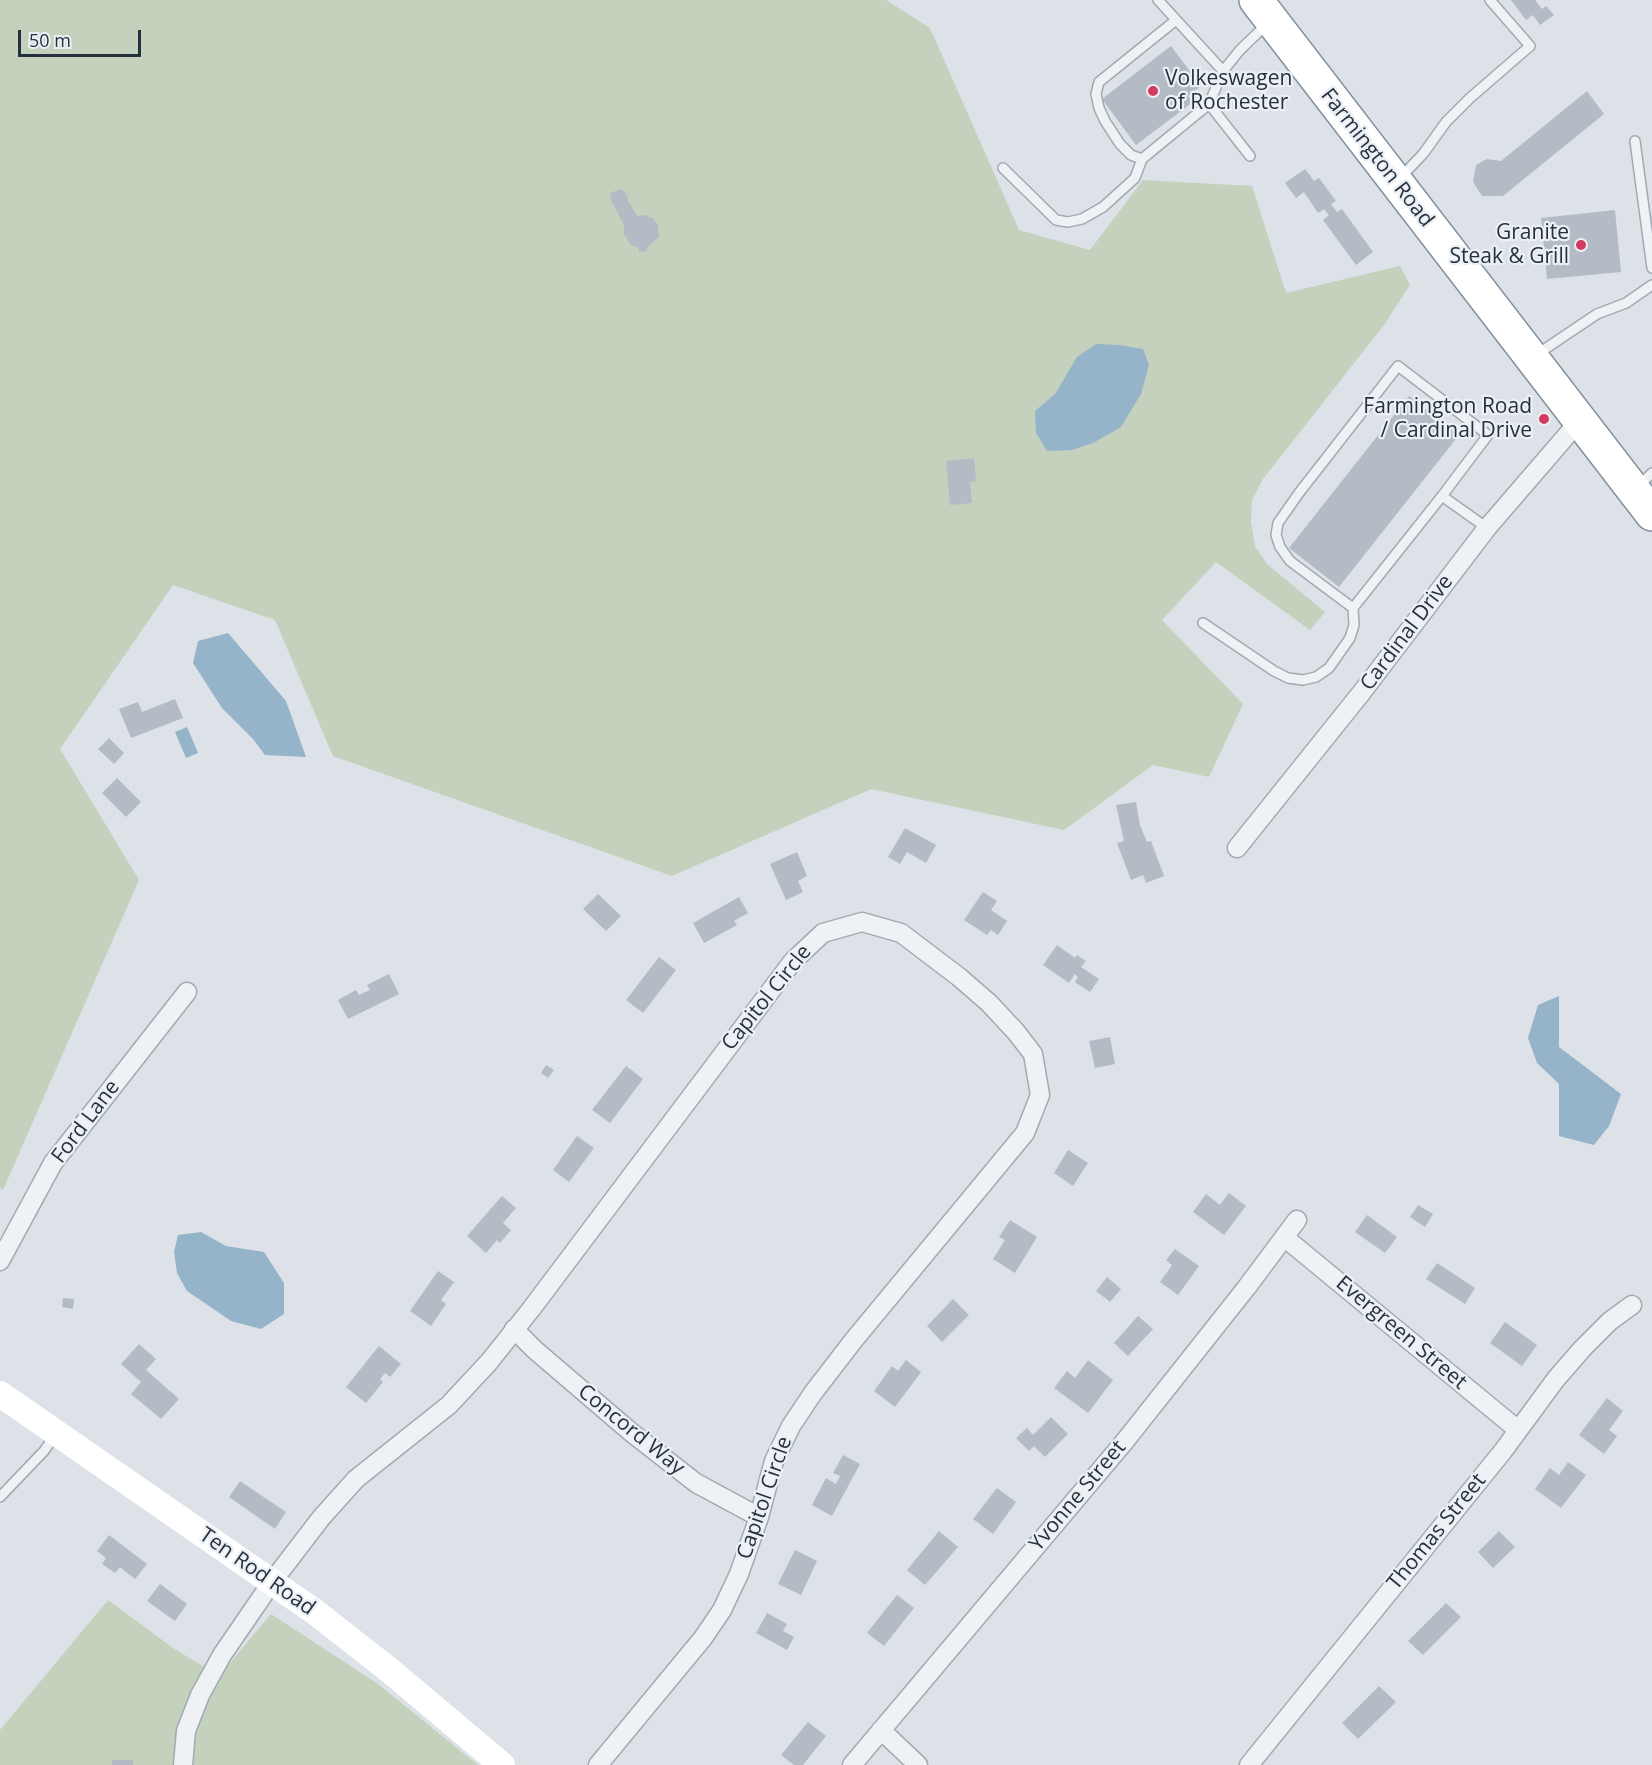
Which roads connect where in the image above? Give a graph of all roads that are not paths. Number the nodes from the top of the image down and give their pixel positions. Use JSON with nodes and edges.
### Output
{"nodes":[{"id":1,"x":1158,"y":0,"type":"edge"},
{"id":2,"x":1490,"y":0,"type":"edge"},
{"id":3,"x":1264,"y":10,"type":"edge"},
{"id":4,"x":1176,"y":20,"type":"junction"},
{"id":5,"x":1223,"y":71,"type":"junction"},
{"id":6,"x":1209,"y":104,"type":"junction"},
{"id":7,"x":1635,"y":141,"type":"dead end"},
{"id":8,"x":1250,"y":156,"type":"dead end"},
{"id":9,"x":1142,"y":159,"type":"junction"},
{"id":10,"x":1003,"y":168,"type":"dead end"},
{"id":11,"x":1395,"y":182,"type":"junction"},
{"id":12,"x":1652,"y":268,"type":"edge"},
{"id":13,"x":1652,"y":285,"type":"edge"},
{"id":14,"x":1532,"y":358,"type":"junction"},
{"id":15,"x":1580,"y":420,"type":"junction"},
{"id":16,"x":1646,"y":493,"type":"edge"},
{"id":17,"x":1442,"y":496,"type":"junction"},
{"id":18,"x":1487,"y":528,"type":"junction"},
{"id":19,"x":1353,"y":608,"type":"junction"},
{"id":20,"x":1203,"y":623,"type":"dead end"},
{"id":21,"x":1237,"y":848,"type":"dead end"},
{"id":22,"x":187,"y":992,"type":"dead end"},
{"id":23,"x":1297,"y":1220,"type":"dead end"},
{"id":24,"x":1284,"y":1237,"type":"junction"},
{"id":25,"x":0,"y":1261,"type":"edge"},
{"id":26,"x":1632,"y":1305,"type":"dead end"},
{"id":27,"x":514,"y":1329,"type":"junction"},
{"id":28,"x":0,"y":1394,"type":"edge"},
{"id":29,"x":1518,"y":1430,"type":"junction"},
{"id":30,"x":57,"y":1433,"type":"junction"},
{"id":31,"x":0,"y":1497,"type":"edge"},
{"id":32,"x":759,"y":1517,"type":"junction"},
{"id":33,"x":272,"y":1582,"type":"junction"},
{"id":34,"x":881,"y":1730,"type":"junction"},
{"id":35,"x":183,"y":1765,"type":"edge"},
{"id":36,"x":502,"y":1765,"type":"edge"},
{"id":37,"x":598,"y":1765,"type":"edge"},
{"id":38,"x":852,"y":1765,"type":"edge"},
{"id":39,"x":918,"y":1765,"type":"edge"},
{"id":40,"x":1249,"y":1765,"type":"edge"}],
"edges":[{"from":1,"to":4,"type":"lane"},
{"from":2,"to":11,"type":"lane"},
{"from":3,"to":5,"type":"lane"},
{"from":3,"to":11,"type":"highway","name":"Farmington Road"},
{"from":4,"to":5,"type":"lane"},
{"from":4,"to":9,"type":"lane"},
{"from":5,"to":6,"type":"lane"},
{"from":6,"to":8,"type":"lane"},
{"from":6,"to":9,"type":"lane"},
{"from":7,"to":12,"type":"lane"},
{"from":9,"to":10,"type":"lane"},
{"from":11,"to":14,"type":"highway","name":"Farmington Road"},
{"from":13,"to":14,"type":"lane"},
{"from":14,"to":15,"type":"highway","name":"Farmington Road"},
{"from":15,"to":16,"type":"highway","name":"Farmington Road"},
{"from":15,"to":18,"type":"street","name":"Cardinal Drive"},
{"from":17,"to":18,"type":"lane"},
{"from":17,"to":19,"type":"lane"},
{"from":17,"to":19,"type":"lane"},
{"from":18,"to":21,"type":"street","name":"Cardinal Drive"},
{"from":19,"to":20,"type":"lane"},
{"from":22,"to":25,"type":"street","name":"Ford Lane"},
{"from":23,"to":24,"type":"street","name":"Yvonne Street"},
{"from":24,"to":29,"type":"street","name":"Evergreen Street"},
{"from":24,"to":34,"type":"street","name":"Yvonne Street"},
{"from":26,"to":29,"type":"street","name":"Thomas Street"},
{"from":27,"to":32,"type":"street","name":"Concord Way"},
{"from":27,"to":32,"type":"street","name":"Capitol Circle"},
{"from":27,"to":33,"type":"street","name":"Capitol Circle"},
{"from":28,"to":30,"type":"street","name":"Ten Rod Road"},
{"from":29,"to":40,"type":"street","name":"Thomas Street"},
{"from":30,"to":31,"type":"lane"},
{"from":30,"to":33,"type":"street","name":"Ten Rod Road"},
{"from":32,"to":37,"type":"street","name":"Capitol Circle"},
{"from":33,"to":35,"type":"street","name":"Capitol Circle"},
{"from":33,"to":36,"type":"street","name":"Ten Rod Road"},
{"from":34,"to":38,"type":"street","name":"Yvonne Street"},
{"from":34,"to":39,"type":"street"}]}
